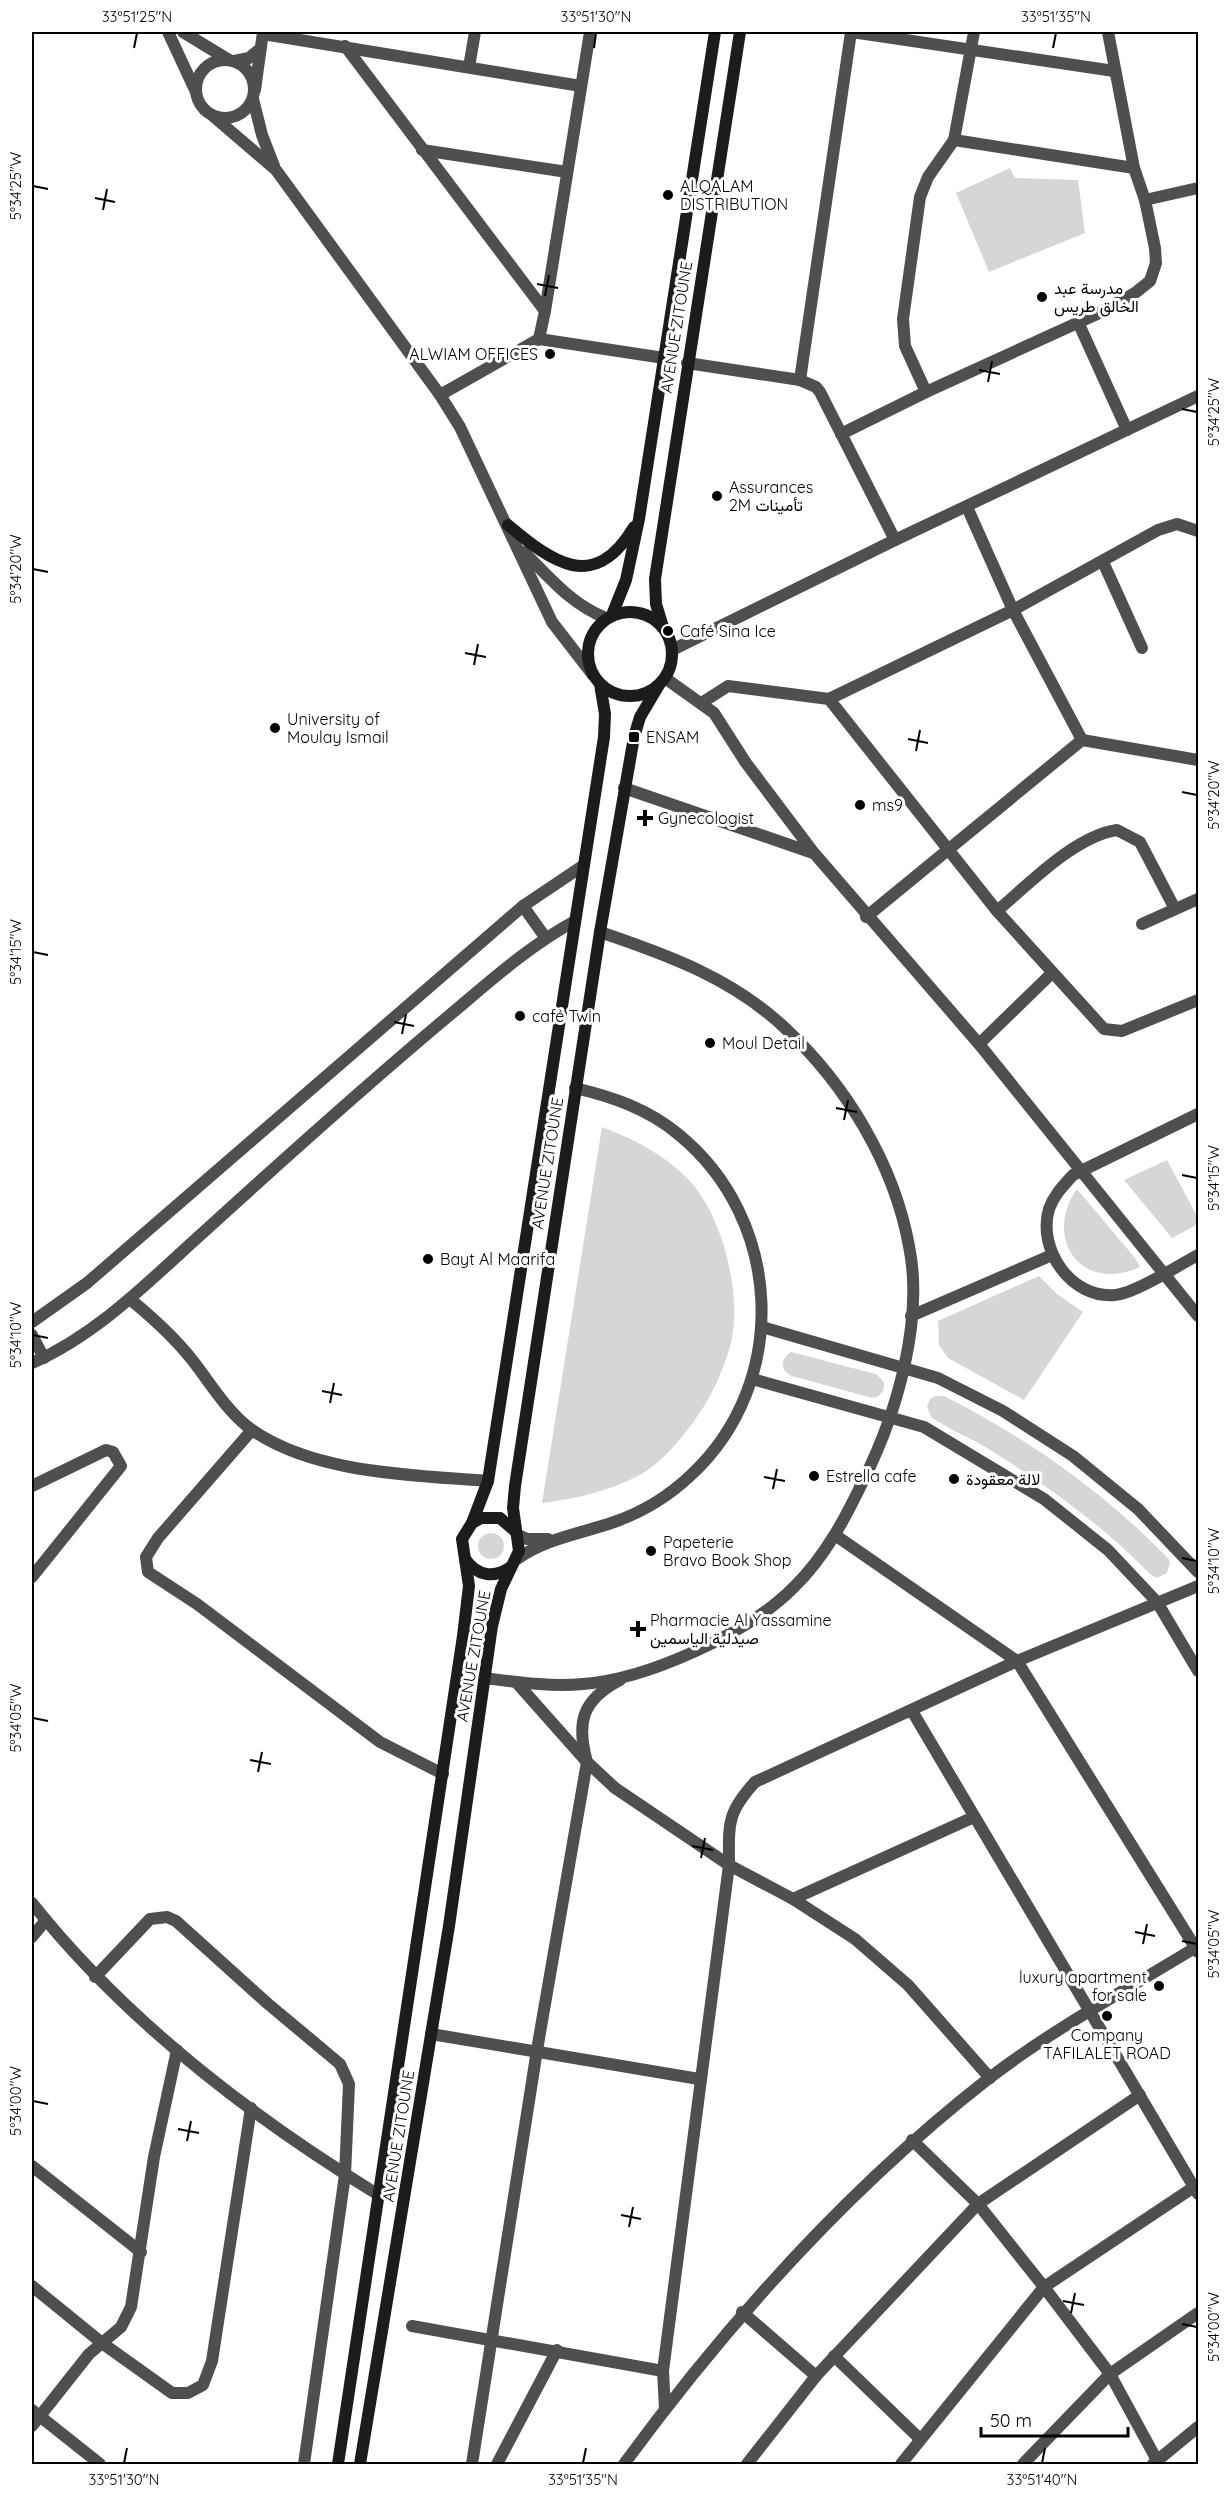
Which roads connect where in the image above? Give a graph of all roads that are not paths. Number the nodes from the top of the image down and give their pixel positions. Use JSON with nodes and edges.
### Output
{"nodes":[{"id":1,"x":168,"y":32,"type":"edge"},
{"id":2,"x":183,"y":32,"type":"edge"},
{"id":3,"x":475,"y":32,"type":"edge"},
{"id":4,"x":590,"y":32,"type":"edge"},
{"id":5,"x":715,"y":32,"type":"edge"},
{"id":6,"x":740,"y":32,"type":"edge"},
{"id":7,"x":852,"y":32,"type":"edge"},
{"id":8,"x":974,"y":32,"type":"edge"},
{"id":9,"x":1108,"y":32,"type":"edge"},
{"id":10,"x":263,"y":33,"type":"edge"},
{"id":11,"x":345,"y":46,"type":"junction"},
{"id":12,"x":971,"y":47,"type":"junction"},
{"id":13,"x":260,"y":49,"type":"junction"},
{"id":14,"x":232,"y":61,"type":"junction"},
{"id":15,"x":469,"y":67,"type":"junction"},
{"id":16,"x":1114,"y":71,"type":"junction"},
{"id":17,"x":581,"y":86,"type":"junction"},
{"id":18,"x":196,"y":93,"type":"junction"},
{"id":19,"x":254,"y":94,"type":"junction"},
{"id":20,"x":213,"y":116,"type":"junction"},
{"id":21,"x":954,"y":140,"type":"junction"},
{"id":22,"x":422,"y":150,"type":"junction"},
{"id":23,"x":1134,"y":168,"type":"junction"},
{"id":24,"x":276,"y":170,"type":"junction"},
{"id":25,"x":567,"y":172,"type":"junction"},
{"id":26,"x":1198,"y":188,"type":"edge"},
{"id":27,"x":1145,"y":200,"type":"junction"},
{"id":28,"x":545,"y":311,"type":"junction"},
{"id":29,"x":1078,"y":322,"type":"junction"},
{"id":30,"x":539,"y":339,"type":"junction"},
{"id":31,"x":664,"y":357,"type":"junction"},
{"id":32,"x":687,"y":363,"type":"junction"},
{"id":33,"x":800,"y":380,"type":"junction"},
{"id":34,"x":926,"y":392,"type":"junction"},
{"id":35,"x":440,"y":395,"type":"junction"},
{"id":36,"x":1198,"y":396,"type":"edge"},
{"id":37,"x":1127,"y":430,"type":"junction"},
{"id":38,"x":841,"y":434,"type":"junction"},
{"id":39,"x":967,"y":507,"type":"junction"},
{"id":40,"x":639,"y":519,"type":"junction"},
{"id":41,"x":508,"y":525,"type":"junction"},
{"id":42,"x":1198,"y":531,"type":"edge"},
{"id":43,"x":895,"y":540,"type":"junction"},
{"id":44,"x":519,"y":547,"type":"junction"},
{"id":45,"x":1103,"y":562,"type":"junction"},
{"id":46,"x":1013,"y":610,"type":"junction"},
{"id":47,"x":609,"y":617,"type":"junction"},
{"id":48,"x":663,"y":627,"type":"junction"},
{"id":49,"x":1142,"y":648,"type":"dead end"},
{"id":50,"x":672,"y":650,"type":"junction"},
{"id":51,"x":596,"y":679,"type":"junction"},
{"id":52,"x":662,"y":681,"type":"junction"},
{"id":53,"x":829,"y":699,"type":"junction"},
{"id":54,"x":703,"y":702,"type":"junction"},
{"id":55,"x":1082,"y":740,"type":"junction"},
{"id":56,"x":1198,"y":760,"type":"edge"},
{"id":57,"x":624,"y":788,"type":"junction"},
{"id":58,"x":947,"y":851,"type":"junction"},
{"id":59,"x":814,"y":853,"type":"junction"},
{"id":60,"x":584,"y":865,"type":"junction"},
{"id":61,"x":1198,"y":899,"type":"edge"},
{"id":62,"x":523,"y":906,"type":"junction"},
{"id":63,"x":1175,"y":909,"type":"junction"},
{"id":64,"x":997,"y":910,"type":"junction"},
{"id":65,"x":867,"y":917,"type":"junction"},
{"id":66,"x":575,"y":921,"type":"junction"},
{"id":67,"x":1142,"y":924,"type":"dead end"},
{"id":68,"x":600,"y":932,"type":"junction"},
{"id":69,"x":545,"y":937,"type":"junction"},
{"id":70,"x":1052,"y":973,"type":"junction"},
{"id":71,"x":1198,"y":1000,"type":"edge"},
{"id":72,"x":979,"y":1044,"type":"junction"},
{"id":73,"x":575,"y":1088,"type":"junction"},
{"id":74,"x":1198,"y":1114,"type":"edge"},
{"id":75,"x":1081,"y":1169,"type":"junction"},
{"id":76,"x":1052,"y":1254,"type":"junction"},
{"id":77,"x":1198,"y":1255,"type":"edge"},
{"id":78,"x":1162,"y":1273,"type":"junction"},
{"id":79,"x":130,"y":1300,"type":"junction"},
{"id":80,"x":910,"y":1316,"type":"junction"},
{"id":81,"x":1198,"y":1316,"type":"edge"},
{"id":82,"x":32,"y":1322,"type":"edge"},
{"id":83,"x":762,"y":1327,"type":"junction"},
{"id":84,"x":32,"y":1335,"type":"edge"},
{"id":85,"x":44,"y":1358,"type":"junction"},
{"id":86,"x":32,"y":1363,"type":"edge"},
{"id":87,"x":904,"y":1366,"type":"junction"},
{"id":88,"x":752,"y":1379,"type":"junction"},
{"id":89,"x":891,"y":1415,"type":"junction"},
{"id":90,"x":252,"y":1430,"type":"junction"},
{"id":91,"x":488,"y":1481,"type":"junction"},
{"id":92,"x":32,"y":1486,"type":"edge"},
{"id":93,"x":472,"y":1523,"type":"junction"},
{"id":94,"x":517,"y":1533,"type":"junction"},
{"id":95,"x":835,"y":1535,"type":"junction"},
{"id":96,"x":552,"y":1539,"type":"junction"},
{"id":97,"x":464,"y":1558,"type":"junction"},
{"id":98,"x":514,"y":1562,"type":"junction"},
{"id":99,"x":1198,"y":1572,"type":"edge"},
{"id":100,"x":32,"y":1577,"type":"edge"},
{"id":101,"x":1198,"y":1586,"type":"edge"},
{"id":102,"x":1156,"y":1602,"type":"junction"},
{"id":103,"x":1017,"y":1661,"type":"junction"},
{"id":104,"x":1198,"y":1671,"type":"edge"},
{"id":105,"x":631,"y":1675,"type":"junction"},
{"id":106,"x":484,"y":1678,"type":"junction"},
{"id":107,"x":516,"y":1682,"type":"junction"},
{"id":108,"x":912,"y":1711,"type":"junction"},
{"id":109,"x":587,"y":1762,"type":"junction"},
{"id":110,"x":443,"y":1774,"type":"junction"},
{"id":111,"x":974,"y":1816,"type":"junction"},
{"id":112,"x":729,"y":1865,"type":"junction"},
{"id":113,"x":793,"y":1899,"type":"junction"},
{"id":114,"x":32,"y":1903,"type":"edge"},
{"id":115,"x":46,"y":1920,"type":"junction"},
{"id":116,"x":32,"y":1937,"type":"edge"},
{"id":117,"x":1198,"y":1949,"type":"edge"},
{"id":118,"x":95,"y":1977,"type":"junction"},
{"id":119,"x":1090,"y":2010,"type":"junction"},
{"id":120,"x":431,"y":2034,"type":"junction"},
{"id":121,"x":177,"y":2050,"type":"junction"},
{"id":122,"x":537,"y":2050,"type":"junction"},
{"id":123,"x":990,"y":2078,"type":"junction"},
{"id":124,"x":699,"y":2079,"type":"junction"},
{"id":125,"x":1140,"y":2095,"type":"junction"},
{"id":126,"x":251,"y":2108,"type":"junction"},
{"id":127,"x":912,"y":2140,"type":"junction"},
{"id":128,"x":32,"y":2166,"type":"edge"},
{"id":129,"x":345,"y":2175,"type":"junction"},
{"id":130,"x":1196,"y":2190,"type":"edge"},
{"id":131,"x":377,"y":2194,"type":"junction"},
{"id":132,"x":978,"y":2204,"type":"junction"},
{"id":133,"x":141,"y":2252,"type":"junction"},
{"id":134,"x":32,"y":2286,"type":"edge"},
{"id":135,"x":1044,"y":2287,"type":"junction"},
{"id":136,"x":742,"y":2312,"type":"junction"},
{"id":137,"x":1198,"y":2313,"type":"edge"},
{"id":138,"x":412,"y":2326,"type":"dead end"},
{"id":139,"x":492,"y":2339,"type":"junction"},
{"id":140,"x":102,"y":2343,"type":"junction"},
{"id":141,"x":557,"y":2350,"type":"junction"},
{"id":142,"x":834,"y":2356,"type":"junction"},
{"id":143,"x":663,"y":2371,"type":"junction"},
{"id":144,"x":1110,"y":2374,"type":"junction"},
{"id":145,"x":816,"y":2376,"type":"junction"},
{"id":146,"x":665,"y":2409,"type":"junction"},
{"id":147,"x":34,"y":2417,"type":"edge"},
{"id":148,"x":1198,"y":2427,"type":"edge"},
{"id":149,"x":920,"y":2439,"type":"junction"},
{"id":150,"x":1156,"y":2463,"type":"edge"},
{"id":151,"x":100,"y":2464,"type":"edge"},
{"id":152,"x":304,"y":2464,"type":"edge"},
{"id":153,"x":338,"y":2464,"type":"edge"},
{"id":154,"x":360,"y":2464,"type":"edge"},
{"id":155,"x":472,"y":2464,"type":"edge"},
{"id":156,"x":497,"y":2464,"type":"edge"},
{"id":157,"x":624,"y":2464,"type":"edge"},
{"id":158,"x":747,"y":2464,"type":"edge"},
{"id":159,"x":901,"y":2464,"type":"edge"},
{"id":160,"x":1023,"y":2464,"type":"edge"}],
"edges":[{"from":1,"to":18,"type":"street"},
{"from":2,"to":14,"type":"street"},
{"from":3,"to":15,"type":"street"},
{"from":4,"to":17,"type":"street"},
{"from":5,"to":31,"type":"main road","name":"AVENUE ZITOUNE"},
{"from":6,"to":32,"type":"main road","name":"AVENUE ZITOUNE"},
{"from":7,"to":12,"type":"street"},
{"from":7,"to":33,"type":"street"},
{"from":8,"to":12,"type":"street"},
{"from":9,"to":16,"type":"street"},
{"from":10,"to":11,"type":"street"},
{"from":10,"to":13,"type":"street"},
{"from":11,"to":15,"type":"street"},
{"from":11,"to":22,"type":"street"},
{"from":12,"to":16,"type":"street"},
{"from":12,"to":21,"type":"street"},
{"from":13,"to":14,"type":"street"},
{"from":13,"to":19,"type":"street"},
{"from":14,"to":18,"type":"street"},
{"from":14,"to":19,"type":"street"},
{"from":15,"to":17,"type":"street"},
{"from":16,"to":23,"type":"street"},
{"from":17,"to":25,"type":"street"},
{"from":18,"to":20,"type":"street"},
{"from":19,"to":20,"type":"street"},
{"from":19,"to":24,"type":"street"},
{"from":20,"to":24,"type":"street"},
{"from":21,"to":23,"type":"street"},
{"from":21,"to":34,"type":"street"},
{"from":22,"to":25,"type":"street"},
{"from":22,"to":28,"type":"street"},
{"from":23,"to":27,"type":"street"},
{"from":24,"to":35,"type":"street"},
{"from":25,"to":28,"type":"street"},
{"from":26,"to":27,"type":"street"},
{"from":27,"to":29,"type":"street"},
{"from":28,"to":30,"type":"street"},
{"from":29,"to":34,"type":"street"},
{"from":29,"to":37,"type":"street"},
{"from":30,"to":31,"type":"street"},
{"from":30,"to":35,"type":"street"},
{"from":31,"to":40,"type":"main road","name":"AVENUE ZITOUNE"},
{"from":32,"to":33,"type":"street"},
{"from":32,"to":48,"type":"main road","name":"AVENUE ZITOUNE"},
{"from":33,"to":38,"type":"street"},
{"from":34,"to":38,"type":"street"},
{"from":35,"to":41,"type":"street"},
{"from":36,"to":37,"type":"street"},
{"from":37,"to":39,"type":"street"},
{"from":38,"to":43,"type":"street"},
{"from":39,"to":43,"type":"street"},
{"from":39,"to":46,"type":"street"},
{"from":40,"to":41,"type":"main road"},
{"from":40,"to":47,"type":"main road","name":"AVENUE ZITOUNE"},
{"from":41,"to":44,"type":"street"},
{"from":42,"to":45,"type":"street"},
{"from":43,"to":50,"type":"street"},
{"from":44,"to":47,"type":"street"},
{"from":44,"to":51,"type":"street"},
{"from":45,"to":46,"type":"street"},
{"from":45,"to":49,"type":"street"},
{"from":46,"to":53,"type":"street"},
{"from":46,"to":55,"type":"street"},
{"from":47,"to":48,"type":"main road"},
{"from":47,"to":51,"type":"main road"},
{"from":48,"to":50,"type":"main road"},
{"from":50,"to":52,"type":"main road"},
{"from":51,"to":52,"type":"main road"},
{"from":51,"to":60,"type":"main road","name":"AVENUE ZITOUNE"},
{"from":52,"to":54,"type":"street"},
{"from":52,"to":57,"type":"main road","name":"AVENUE ZITOUNE"},
{"from":53,"to":54,"type":"street"},
{"from":53,"to":58,"type":"street"},
{"from":54,"to":59,"type":"street"},
{"from":55,"to":56,"type":"street"},
{"from":55,"to":58,"type":"street"},
{"from":57,"to":59,"type":"street"},
{"from":57,"to":68,"type":"main road","name":"AVENUE ZITOUNE"},
{"from":58,"to":64,"type":"street"},
{"from":58,"to":65,"type":"street"},
{"from":59,"to":65,"type":"street"},
{"from":60,"to":62,"type":"street"},
{"from":60,"to":66,"type":"main road","name":"AVENUE ZITOUNE"},
{"from":61,"to":63,"type":"street"},
{"from":62,"to":69,"type":"street"},
{"from":62,"to":82,"type":"street"},
{"from":63,"to":64,"type":"street"},
{"from":63,"to":67,"type":"street"},
{"from":64,"to":70,"type":"street"},
{"from":65,"to":72,"type":"street"},
{"from":66,"to":69,"type":"street"},
{"from":66,"to":91,"type":"main road","name":"AVENUE ZITOUNE"},
{"from":68,"to":73,"type":"main road","name":"AVENUE ZITOUNE"},
{"from":68,"to":80,"type":"street"},
{"from":69,"to":79,"type":"street"},
{"from":70,"to":71,"type":"street"},
{"from":70,"to":72,"type":"street"},
{"from":72,"to":75,"type":"street"},
{"from":73,"to":83,"type":"street"},
{"from":73,"to":94,"type":"main road","name":"AVENUE ZITOUNE"},
{"from":74,"to":75,"type":"street"},
{"from":75,"to":76,"type":"street"},
{"from":75,"to":78,"type":"street"},
{"from":76,"to":78,"type":"street"},
{"from":76,"to":80,"type":"street"},
{"from":77,"to":78,"type":"street"},
{"from":78,"to":81,"type":"street"},
{"from":79,"to":85,"type":"street"},
{"from":79,"to":90,"type":"street"},
{"from":80,"to":87,"type":"street"},
{"from":83,"to":87,"type":"street"},
{"from":83,"to":88,"type":"street"},
{"from":84,"to":85,"type":"street"},
{"from":85,"to":86,"type":"street"},
{"from":87,"to":89,"type":"street"},
{"from":87,"to":99,"type":"street"},
{"from":88,"to":89,"type":"street"},
{"from":88,"to":96,"type":"street"},
{"from":89,"to":95,"type":"street"},
{"from":89,"to":102,"type":"street"},
{"from":90,"to":91,"type":"street"},
{"from":90,"to":110,"type":"street"},
{"from":91,"to":93,"type":"main road","name":"AVENUE ZITOUNE"},
{"from":92,"to":100,"type":"street"},
{"from":93,"to":94,"type":"main road"},
{"from":93,"to":97,"type":"main road","name":"AVENUE ZITOUNE"},
{"from":94,"to":96,"type":"street"},
{"from":94,"to":98,"type":"main road","name":"AVENUE ZITOUNE"},
{"from":95,"to":103,"type":"street"},
{"from":95,"to":105,"type":"street"},
{"from":96,"to":98,"type":"street"},
{"from":97,"to":98,"type":"main road"},
{"from":97,"to":110,"type":"main road","name":"AVENUE ZITOUNE"},
{"from":98,"to":106,"type":"main road","name":"AVENUE ZITOUNE"},
{"from":101,"to":102,"type":"street"},
{"from":102,"to":103,"type":"street"},
{"from":102,"to":104,"type":"street"},
{"from":103,"to":108,"type":"street"},
{"from":103,"to":117,"type":"street"},
{"from":105,"to":107,"type":"street"},
{"from":105,"to":109,"type":"street"},
{"from":106,"to":107,"type":"street"},
{"from":106,"to":120,"type":"main road","name":"AVENUE ZITOUNE"},
{"from":107,"to":109,"type":"street"},
{"from":108,"to":111,"type":"street"},
{"from":108,"to":112,"type":"street"},
{"from":109,"to":112,"type":"street"},
{"from":109,"to":122,"type":"street"},
{"from":110,"to":131,"type":"main road","name":"AVENUE ZITOUNE"},
{"from":111,"to":113,"type":"street"},
{"from":111,"to":119,"type":"street"},
{"from":112,"to":113,"type":"street"},
{"from":112,"to":124,"type":"street"},
{"from":113,"to":123,"type":"street"},
{"from":114,"to":115,"type":"street"},
{"from":115,"to":116,"type":"street"},
{"from":115,"to":118,"type":"street"},
{"from":117,"to":119,"type":"street"},
{"from":118,"to":121,"type":"street"},
{"from":118,"to":129,"type":"street"},
{"from":119,"to":123,"type":"street"},
{"from":119,"to":125,"type":"street"},
{"from":120,"to":122,"type":"street"},
{"from":120,"to":154,"type":"main road","name":"AVENUE ZITOUNE"},
{"from":121,"to":126,"type":"street"},
{"from":121,"to":133,"type":"street"},
{"from":122,"to":124,"type":"street"},
{"from":122,"to":139,"type":"street"},
{"from":123,"to":127,"type":"street"},
{"from":124,"to":143,"type":"street"},
{"from":125,"to":130,"type":"street"},
{"from":125,"to":132,"type":"street"},
{"from":126,"to":129,"type":"street"},
{"from":126,"to":140,"type":"street"},
{"from":127,"to":132,"type":"street"},
{"from":127,"to":136,"type":"street"},
{"from":128,"to":133,"type":"street"},
{"from":129,"to":131,"type":"street"},
{"from":129,"to":152,"type":"street"},
{"from":130,"to":135,"type":"street"},
{"from":131,"to":153,"type":"main road","name":"AVENUE ZITOUNE"},
{"from":132,"to":135,"type":"street"},
{"from":132,"to":142,"type":"street"},
{"from":133,"to":140,"type":"street"},
{"from":134,"to":140,"type":"street"},
{"from":135,"to":144,"type":"street"},
{"from":135,"to":149,"type":"street"},
{"from":136,"to":145,"type":"street"},
{"from":136,"to":146,"type":"street"},
{"from":137,"to":144,"type":"street"},
{"from":138,"to":139,"type":"street"},
{"from":139,"to":141,"type":"street"},
{"from":139,"to":155,"type":"street"},
{"from":140,"to":147,"type":"street"},
{"from":141,"to":143,"type":"street"},
{"from":141,"to":156,"type":"street"},
{"from":142,"to":145,"type":"street"},
{"from":142,"to":149,"type":"street"},
{"from":143,"to":146,"type":"street"},
{"from":144,"to":150,"type":"street"},
{"from":144,"to":160,"type":"street"},
{"from":145,"to":158,"type":"street"},
{"from":146,"to":157,"type":"street"},
{"from":147,"to":151,"type":"street"},
{"from":148,"to":150,"type":"street"},
{"from":149,"to":159,"type":"street"}]}
